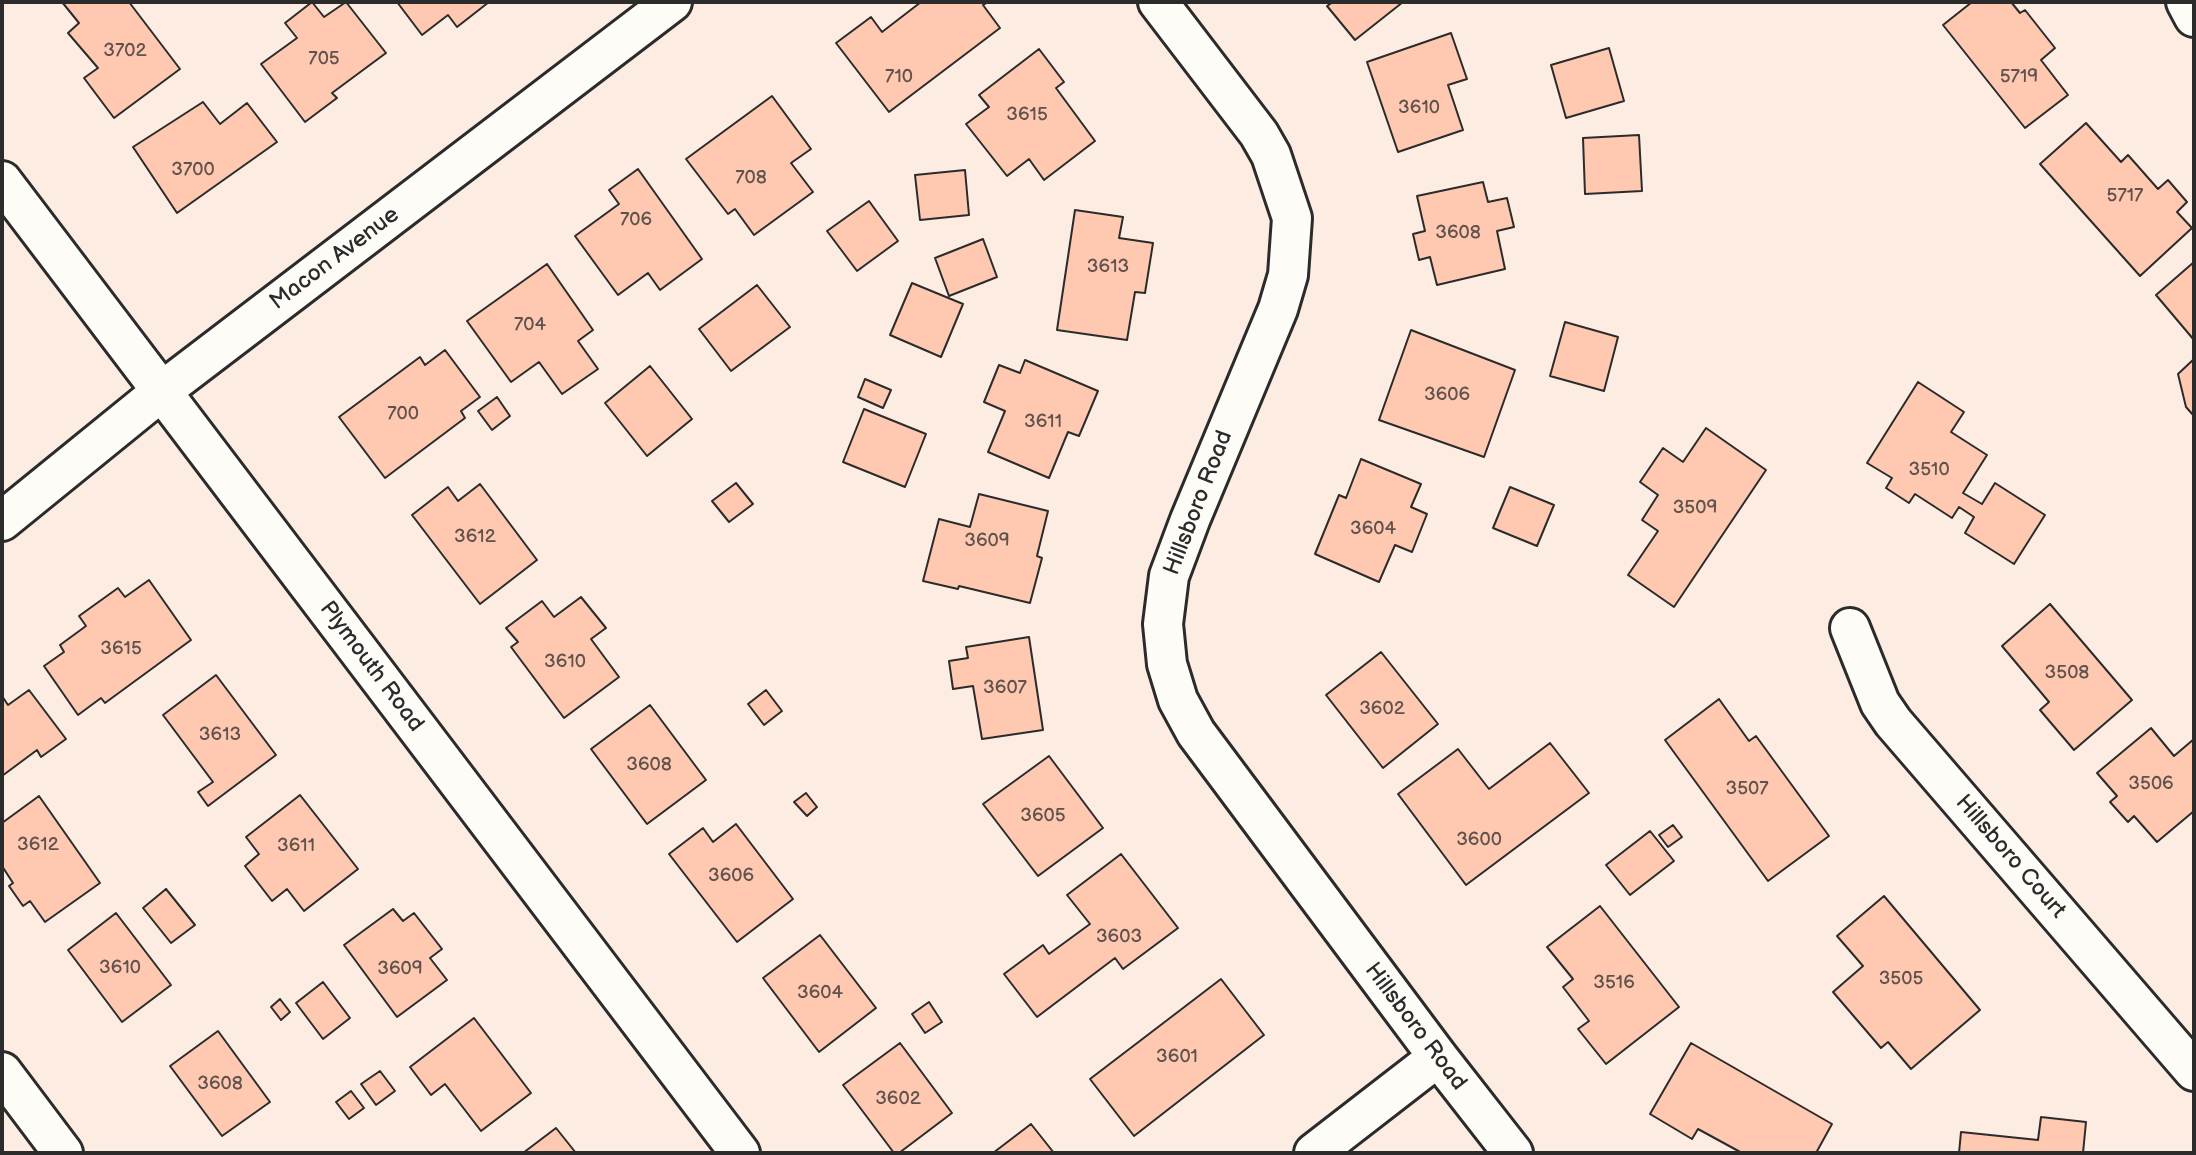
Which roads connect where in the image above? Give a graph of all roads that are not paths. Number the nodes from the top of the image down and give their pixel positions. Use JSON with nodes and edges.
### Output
{"nodes":[{"id":1,"x":672,"y":2,"type":"edge"},
{"id":2,"x":1158,"y":2,"type":"edge"},
{"id":3,"x":2186,"y":2,"type":"edge"},
{"id":4,"x":2194,"y":17,"type":"edge"},
{"id":5,"x":2,"y":181,"type":"edge"},
{"id":6,"x":162,"y":391,"type":"junction"},
{"id":7,"x":2,"y":521,"type":"edge"},
{"id":8,"x":1850,"y":628,"type":"dead end"},
{"id":9,"x":1437,"y":1057,"type":"junction"},
{"id":10,"x":2194,"y":1071,"type":"edge"},
{"id":11,"x":2,"y":1072,"type":"edge"},
{"id":12,"x":64,"y":1153,"type":"edge"},
{"id":13,"x":740,"y":1153,"type":"edge"},
{"id":14,"x":1314,"y":1153,"type":"edge"},
{"id":15,"x":1513,"y":1153,"type":"edge"}],
"edges":[{"from":1,"to":6,"type":"street","name":"Macon Avenue"},
{"from":2,"to":9,"type":"street","name":"Hillsboro Road"},
{"from":3,"to":4,"type":"street"},
{"from":5,"to":6,"type":"street","name":"Plymouth Road"},
{"from":6,"to":7,"type":"street","name":"Macon Avenue"},
{"from":6,"to":13,"type":"street","name":"Plymouth Road"},
{"from":8,"to":10,"type":"street","name":"Hillsboro Court"},
{"from":9,"to":14,"type":"street"},
{"from":9,"to":15,"type":"street","name":"Hillsboro Road"},
{"from":11,"to":12,"type":"street"}]}
